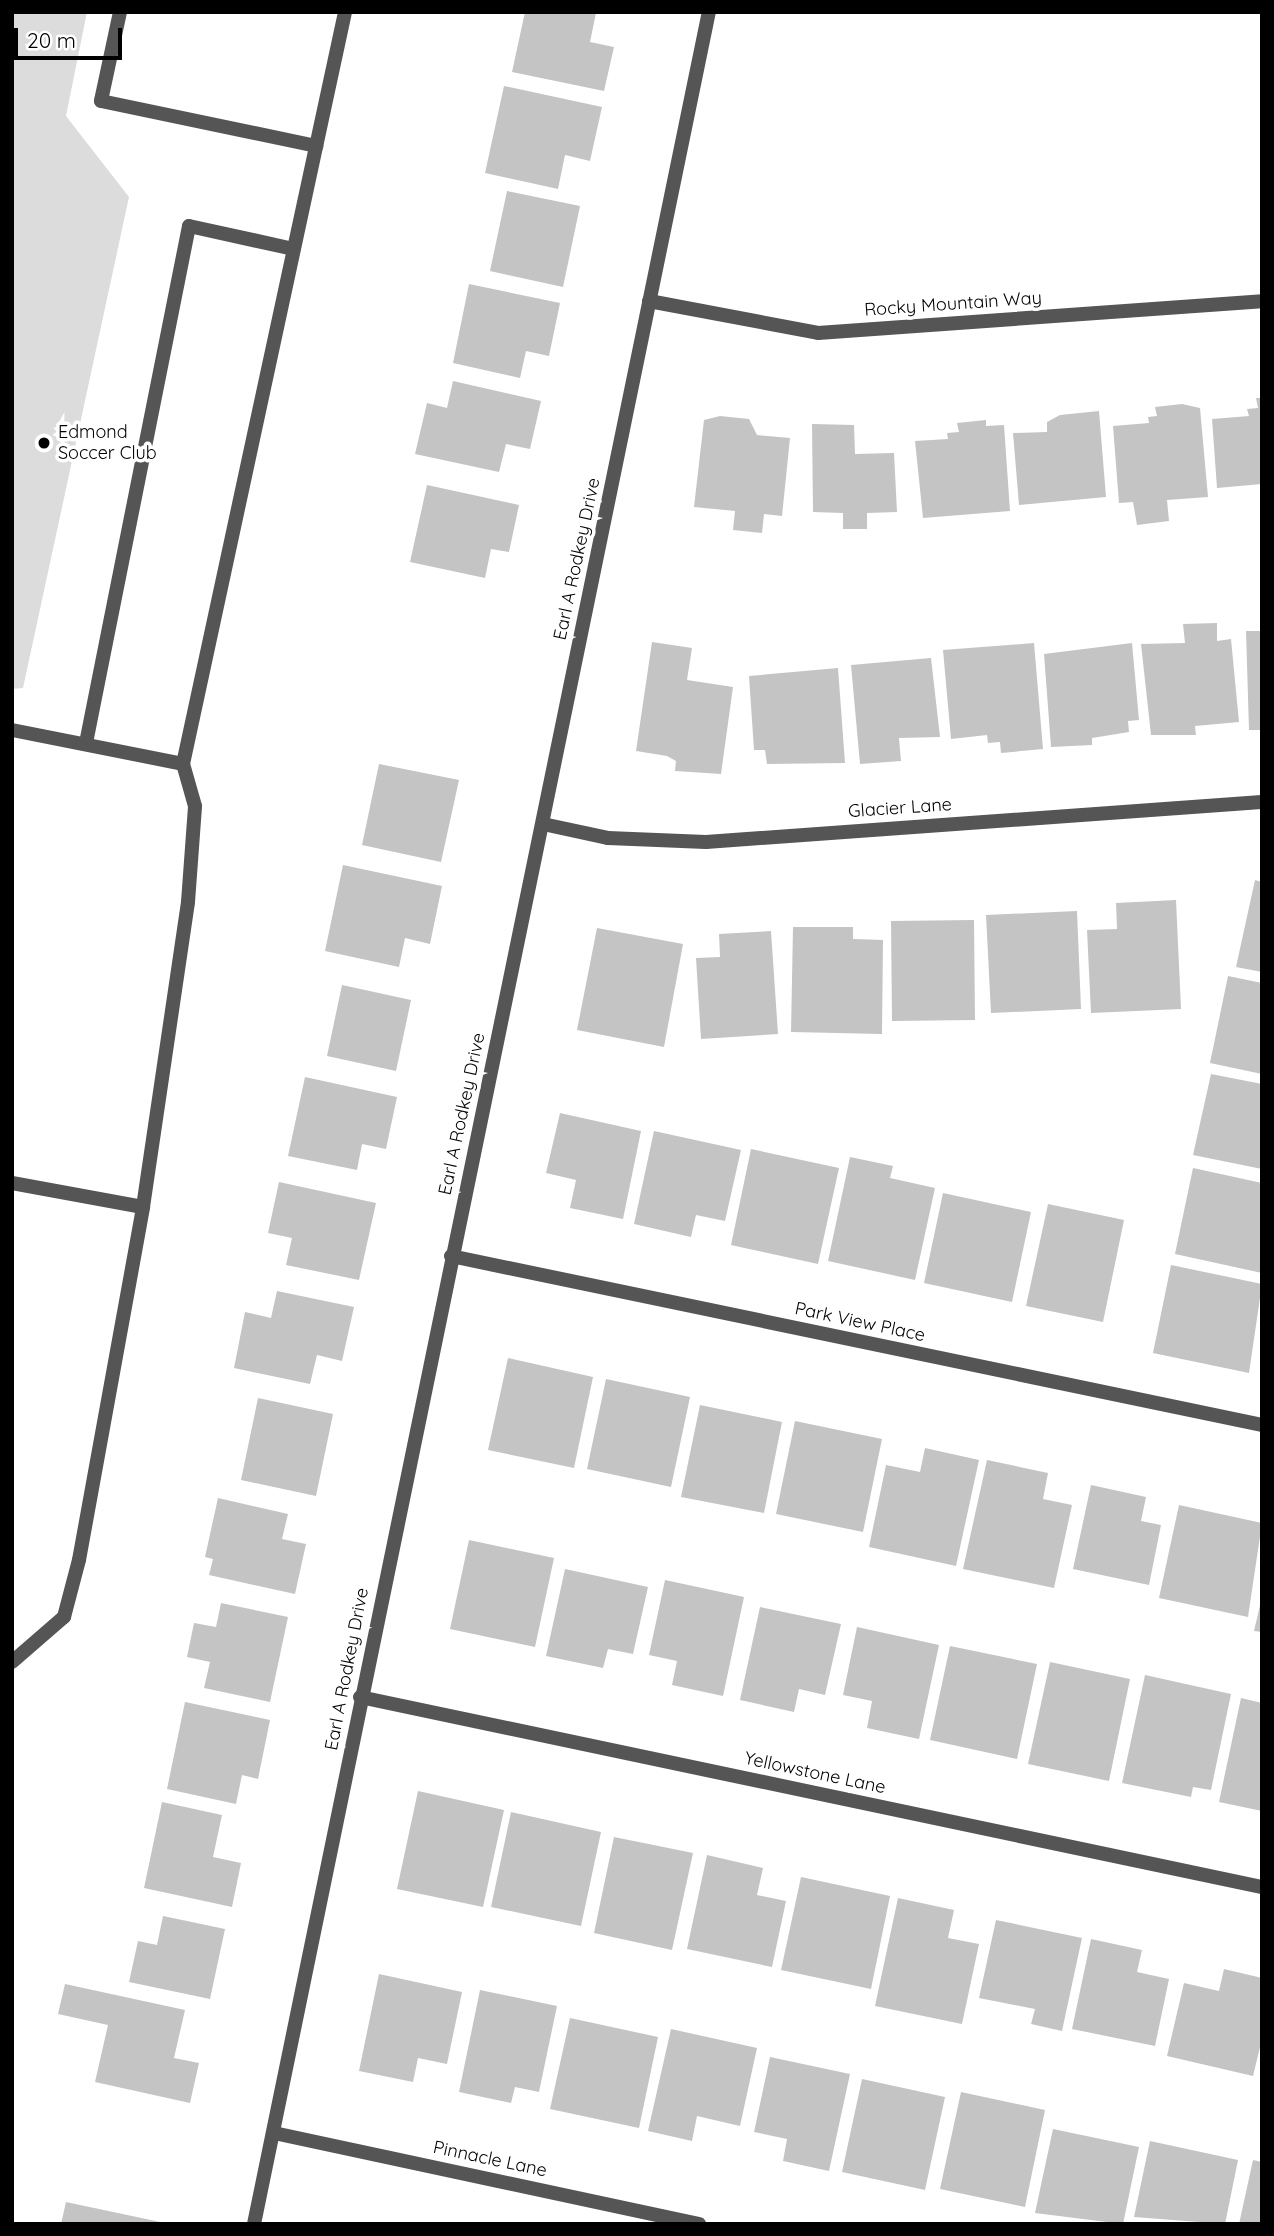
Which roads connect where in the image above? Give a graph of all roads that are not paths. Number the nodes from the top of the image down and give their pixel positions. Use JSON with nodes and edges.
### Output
{"nodes":[{"id":1,"x":120,"y":12,"type":"edge"},
{"id":2,"x":345,"y":12,"type":"edge"},
{"id":3,"x":709,"y":12,"type":"edge"},
{"id":4,"x":316,"y":146,"type":"junction"},
{"id":5,"x":294,"y":249,"type":"junction"},
{"id":6,"x":1262,"y":300,"type":"edge"},
{"id":7,"x":649,"y":301,"type":"junction"},
{"id":8,"x":12,"y":730,"type":"edge"},
{"id":9,"x":86,"y":743,"type":"junction"},
{"id":10,"x":183,"y":765,"type":"junction"},
{"id":11,"x":1262,"y":802,"type":"edge"},
{"id":12,"x":543,"y":824,"type":"junction"},
{"id":13,"x":12,"y":1183,"type":"edge"},
{"id":14,"x":144,"y":1207,"type":"junction"},
{"id":15,"x":451,"y":1256,"type":"junction"},
{"id":16,"x":1262,"y":1425,"type":"edge"},
{"id":17,"x":12,"y":1662,"type":"edge"},
{"id":18,"x":360,"y":1697,"type":"junction"},
{"id":19,"x":1262,"y":1887,"type":"edge"},
{"id":20,"x":274,"y":2133,"type":"junction"},
{"id":21,"x":254,"y":2224,"type":"edge"},
{"id":22,"x":699,"y":2224,"type":"edge"}],
"edges":[{"from":1,"to":4,"type":"street"},
{"from":2,"to":4,"type":"street"},
{"from":3,"to":7,"type":"street","name":"Earl A Rodkey Drive"},
{"from":4,"to":5,"type":"street"},
{"from":5,"to":9,"type":"street"},
{"from":5,"to":10,"type":"street"},
{"from":6,"to":7,"type":"street","name":"Rocky Mountain Way"},
{"from":7,"to":12,"type":"street","name":"Earl A Rodkey Drive"},
{"from":8,"to":9,"type":"street"},
{"from":9,"to":10,"type":"street"},
{"from":10,"to":14,"type":"street"},
{"from":11,"to":12,"type":"street","name":"Glacier Lane"},
{"from":12,"to":15,"type":"street","name":"Earl A Rodkey Drive"},
{"from":13,"to":14,"type":"street"},
{"from":14,"to":17,"type":"street"},
{"from":15,"to":16,"type":"street","name":"Park View Place"},
{"from":15,"to":18,"type":"street","name":"Earl A Rodkey Drive"},
{"from":18,"to":19,"type":"street","name":"Yellowstone Lane"},
{"from":18,"to":20,"type":"street","name":"Earl A Rodkey Drive"},
{"from":20,"to":21,"type":"street","name":"Earl A Rodkey Drive"},
{"from":20,"to":22,"type":"street","name":"Pinnacle Lane"}]}
